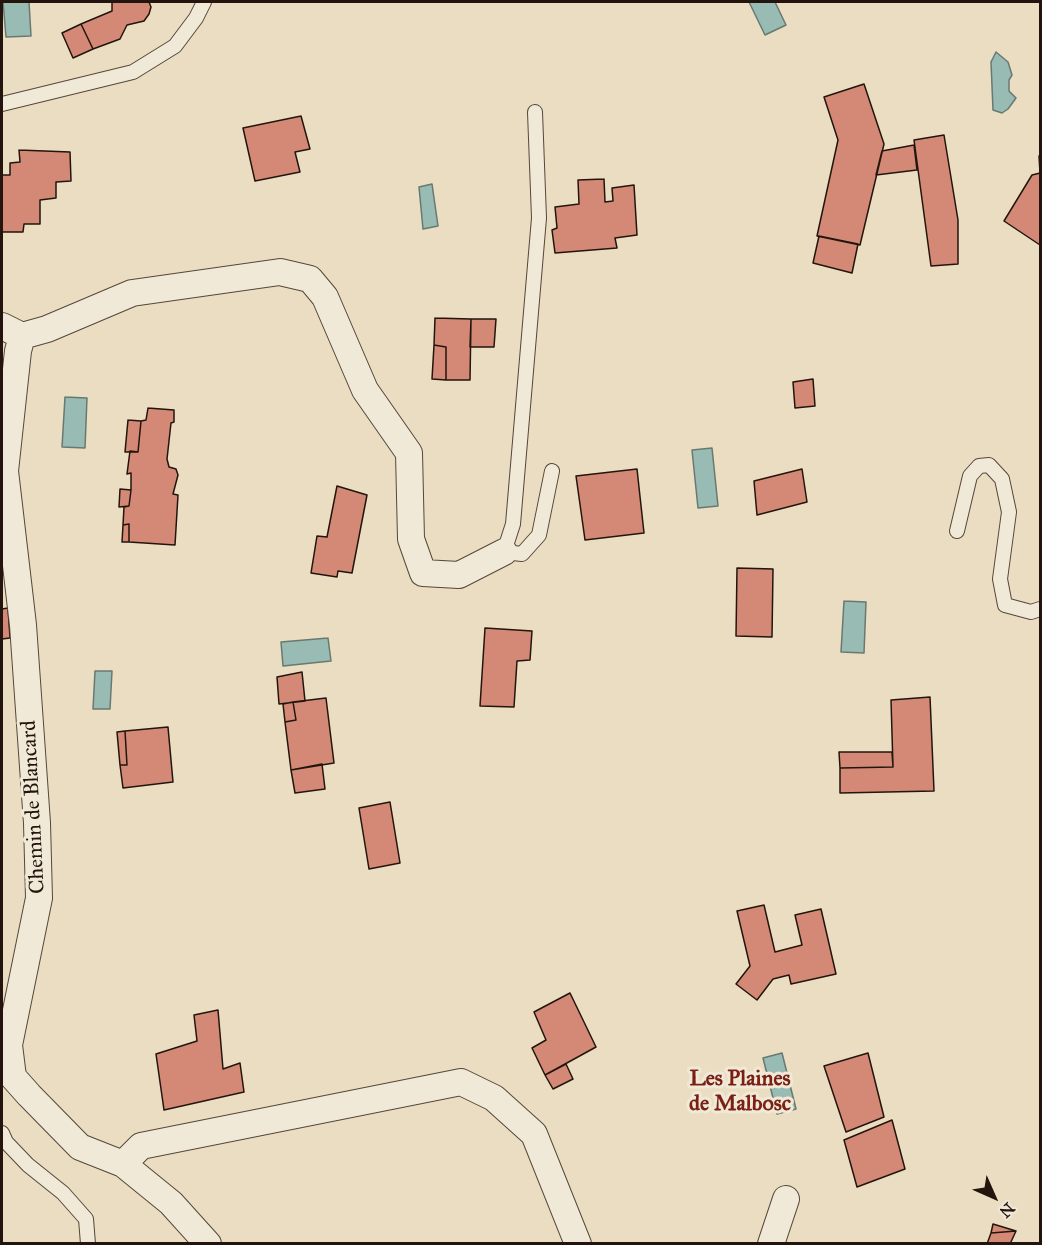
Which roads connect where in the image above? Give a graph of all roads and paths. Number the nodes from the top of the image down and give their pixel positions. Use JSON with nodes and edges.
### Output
{"nodes":[{"id":1,"x":204,"y":2,"type":"edge"},
{"id":2,"x":2,"y":104,"type":"edge"},
{"id":3,"x":535,"y":112,"type":"dead end"},
{"id":4,"x":12,"y":331,"type":"edge"},
{"id":5,"x":552,"y":471,"type":"dead end"},
{"id":6,"x":957,"y":531,"type":"dead end"},
{"id":7,"x":504,"y":552,"type":"junction"},
{"id":8,"x":1041,"y":609,"type":"edge"},
{"id":9,"x":7,"y":1083,"type":"edge"},
{"id":10,"x":2,"y":1133,"type":"edge"},
{"id":11,"x":123,"y":1164,"type":"junction"},
{"id":12,"x":786,"y":1199,"type":"dead end"},
{"id":13,"x":88,"y":1244,"type":"edge"},
{"id":14,"x":208,"y":1244,"type":"edge"},
{"id":15,"x":578,"y":1244,"type":"edge"},
{"id":16,"x":771,"y":1244,"type":"edge"}],
"edges":[{"from":1,"to":2,"type":"lane"},
{"from":3,"to":7,"type":"lane"},
{"from":4,"to":7,"type":"street"},
{"from":4,"to":9,"type":"street","name":"Chemin de Blancard"},
{"from":5,"to":7,"type":"lane"},
{"from":6,"to":8,"type":"lane"},
{"from":9,"to":11,"type":"street","name":"Chemin de Blancard"},
{"from":10,"to":13,"type":"lane"},
{"from":11,"to":14,"type":"street","name":"Chemin de Blancard"},
{"from":11,"to":15,"type":"street"},
{"from":12,"to":16,"type":"street"}]}
